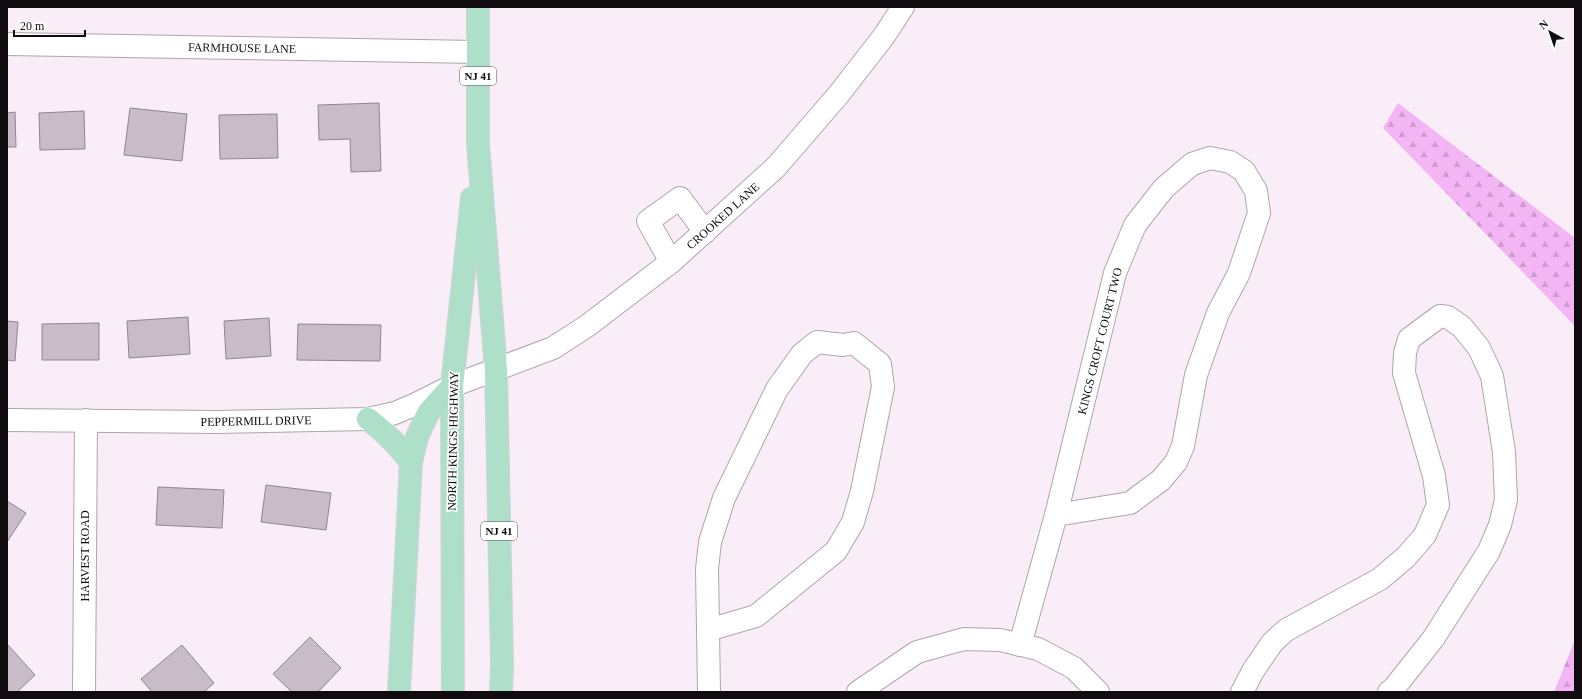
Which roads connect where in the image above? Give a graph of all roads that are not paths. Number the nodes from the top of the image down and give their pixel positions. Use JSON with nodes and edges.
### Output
{"nodes":[{"id":1,"x":478,"y":7,"type":"edge"},
{"id":2,"x":903,"y":7,"type":"edge"},
{"id":3,"x":7,"y":44,"type":"edge"},
{"id":4,"x":478,"y":52,"type":"junction"},
{"id":5,"x":478,"y":144,"type":"junction"},
{"id":6,"x":704,"y":232,"type":"junction"},
{"id":7,"x":671,"y":262,"type":"junction"},
{"id":8,"x":496,"y":370,"type":"junction"},
{"id":9,"x":452,"y":386,"type":"junction"},
{"id":10,"x":368,"y":419,"type":"junction"},
{"id":11,"x":7,"y":420,"type":"edge"},
{"id":12,"x":86,"y":420,"type":"junction"},
{"id":13,"x":411,"y":462,"type":"junction"},
{"id":14,"x":1056,"y":515,"type":"junction"},
{"id":15,"x":708,"y":630,"type":"junction"},
{"id":16,"x":1020,"y":645,"type":"junction"},
{"id":17,"x":84,"y":692,"type":"edge"},
{"id":18,"x":398,"y":692,"type":"edge"},
{"id":19,"x":454,"y":692,"type":"edge"},
{"id":20,"x":501,"y":692,"type":"edge"},
{"id":21,"x":709,"y":692,"type":"edge"},
{"id":22,"x":858,"y":692,"type":"edge"},
{"id":23,"x":1098,"y":692,"type":"edge"},
{"id":24,"x":1242,"y":692,"type":"edge"},
{"id":25,"x":1389,"y":692,"type":"edge"}],
"edges":[{"from":1,"to":4,"type":"main road","name":"NORTH KINGS HIGHWAY","number":"NJ 41"},
{"from":2,"to":6,"type":"street","name":"CROOKED LANE"},
{"from":3,"to":4,"type":"street","name":"FARMHOUSE LANE"},
{"from":4,"to":5,"type":"main road","name":"NORTH KINGS HIGHWAY","number":"NJ 41"},
{"from":5,"to":8,"type":"main road","name":"NORTH KINGS HIGHWAY","number":"NJ 41"},
{"from":5,"to":9,"type":"main road","name":"NORTH KINGS HIGHWAY","number":"NJ 41"},
{"from":6,"to":7,"type":"street","name":"CROOKED LANE"},
{"from":6,"to":7,"type":"street"},
{"from":7,"to":8,"type":"street","name":"CROOKED LANE"},
{"from":8,"to":9,"type":"street","name":"PEPPERMILL DRIVE"},
{"from":8,"to":20,"type":"main road","name":"NORTH KINGS HIGHWAY","number":"NJ 41"},
{"from":9,"to":10,"type":"street","name":"PEPPERMILL DRIVE"},
{"from":9,"to":13,"type":"main road"},
{"from":9,"to":19,"type":"main road","name":"NORTH KINGS HIGHWAY","number":"NJ 41"},
{"from":10,"to":12,"type":"street","name":"PEPPERMILL DRIVE"},
{"from":10,"to":13,"type":"main road"},
{"from":11,"to":12,"type":"street","name":"PEPPERMILL DRIVE"},
{"from":12,"to":17,"type":"street","name":"HARVEST ROAD"},
{"from":13,"to":18,"type":"main road"},
{"from":14,"to":14,"type":"street","name":"KINGS CROFT COURT TWO"},
{"from":14,"to":16,"type":"street","name":"KINGS CROFT COURT TWO"},
{"from":15,"to":15,"type":"street"},
{"from":15,"to":21,"type":"street"},
{"from":16,"to":22,"type":"street"},
{"from":16,"to":23,"type":"street"},
{"from":24,"to":25,"type":"street"}]}
